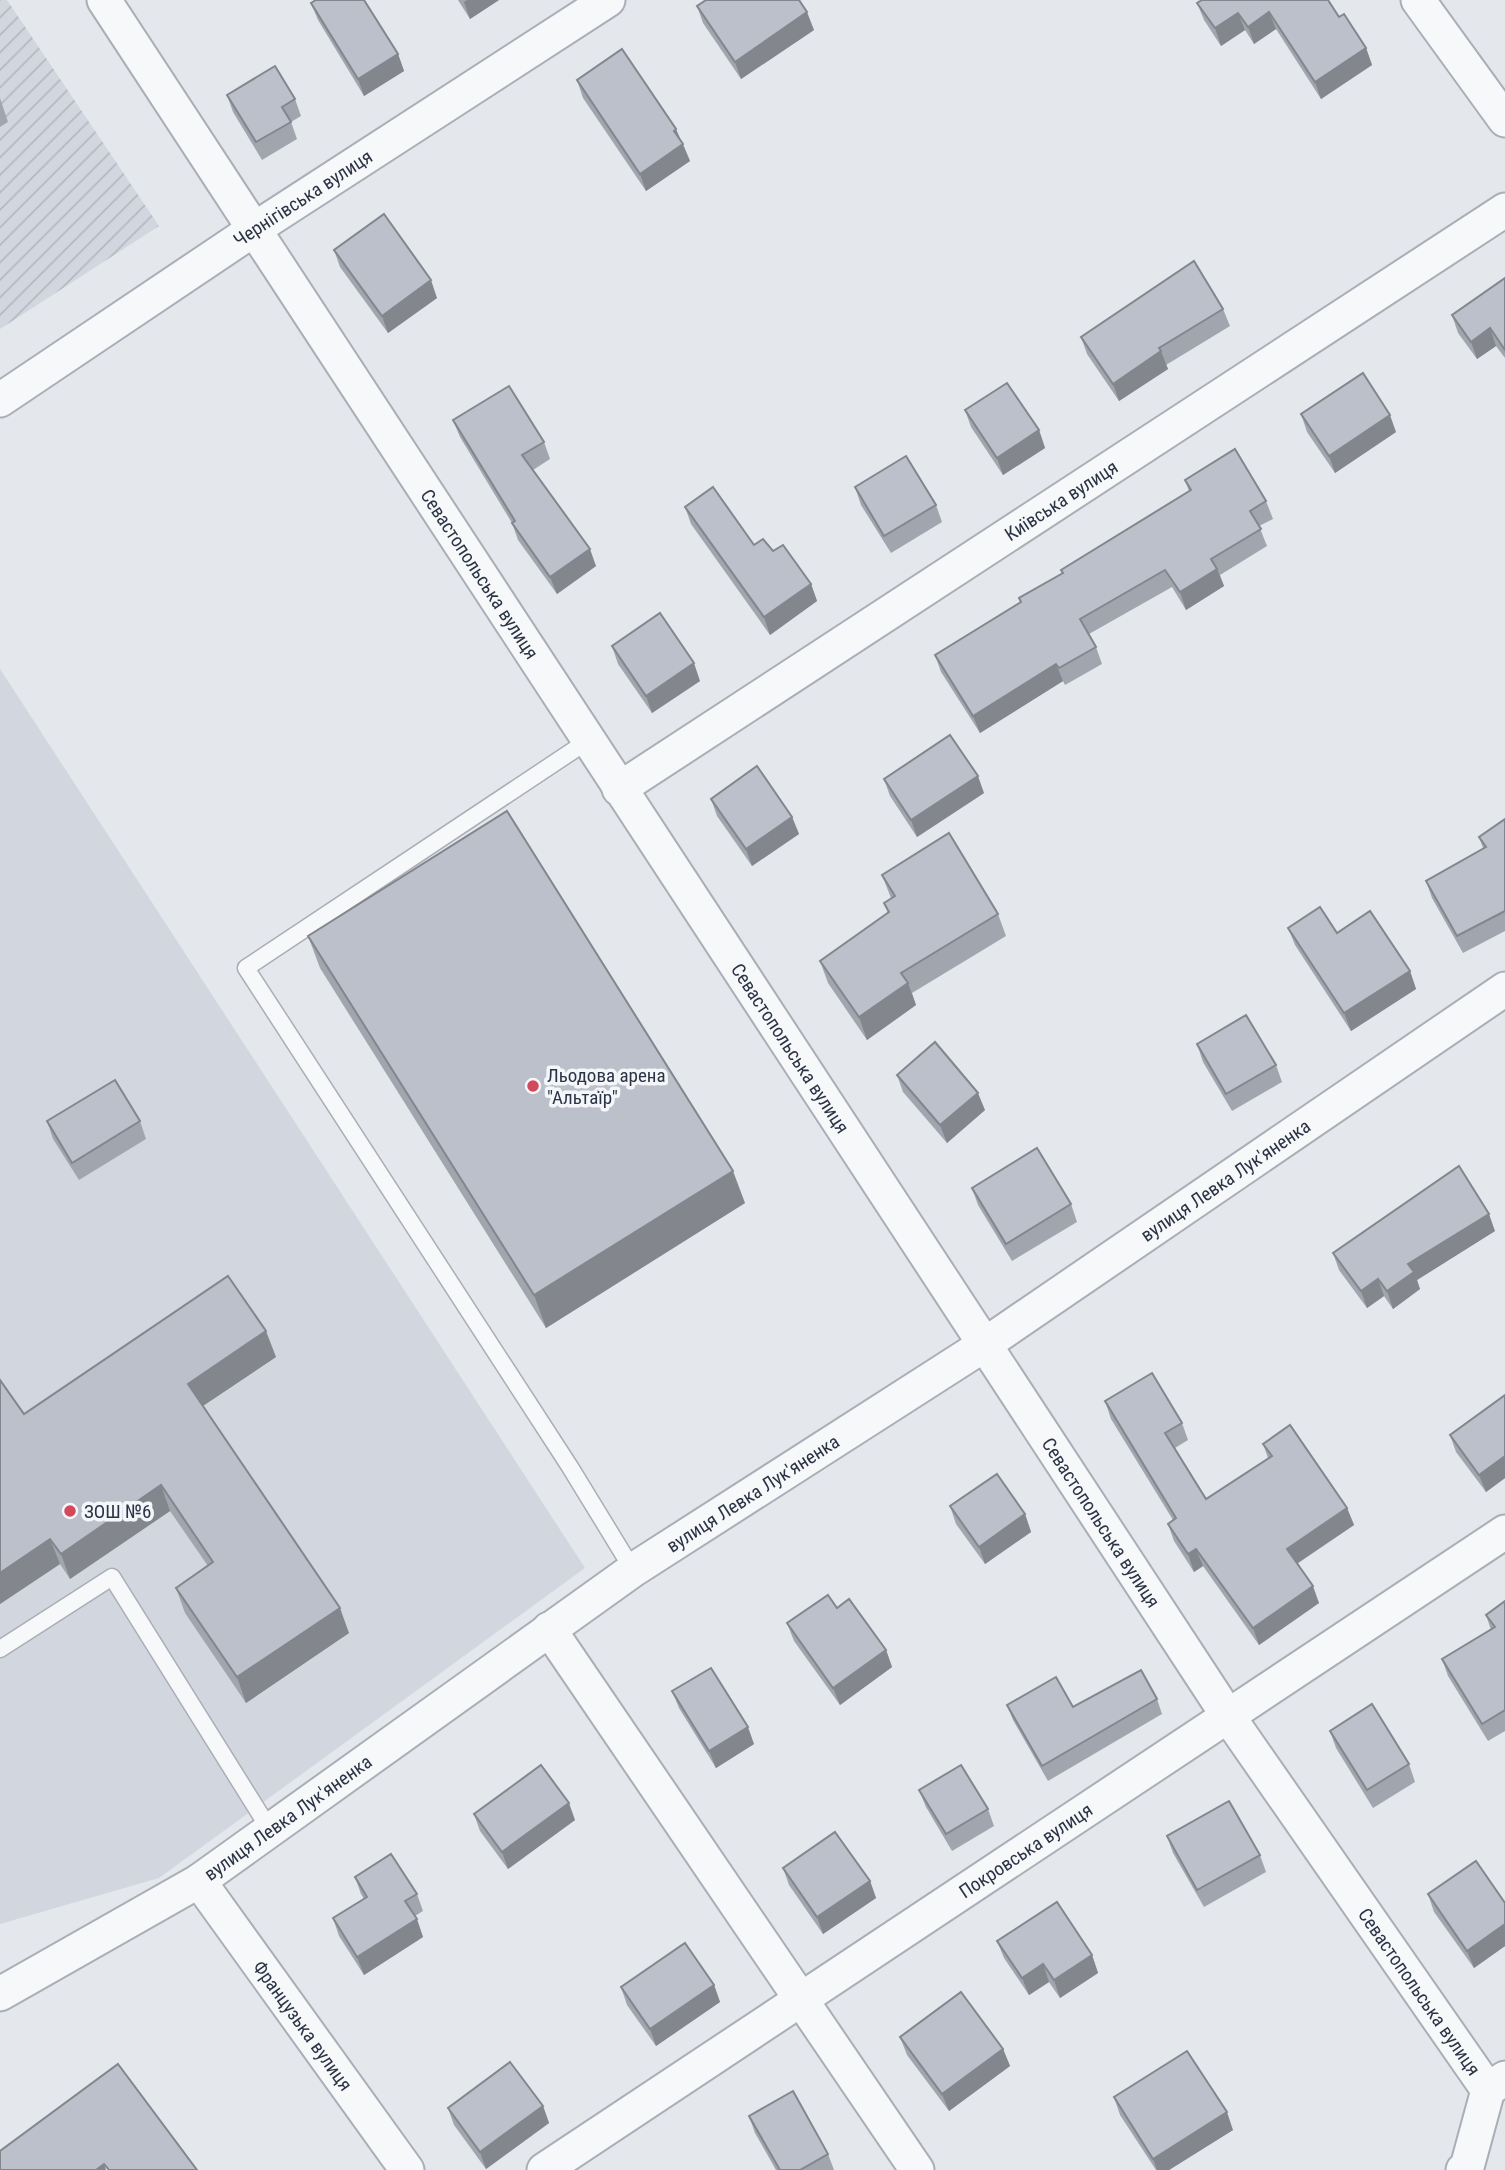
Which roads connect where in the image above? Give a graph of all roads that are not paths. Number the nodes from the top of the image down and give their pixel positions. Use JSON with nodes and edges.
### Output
{"nodes":[{"id":1,"x":104,"y":0,"type":"edge"},
{"id":2,"x":608,"y":0,"type":"edge"},
{"id":3,"x":1418,"y":0,"type":"edge"},
{"id":4,"x":1505,"y":120,"type":"edge"},
{"id":5,"x":1505,"y":210,"type":"edge"},
{"id":6,"x":256,"y":229,"type":"junction"},
{"id":7,"x":0,"y":400,"type":"edge"},
{"id":8,"x":589,"y":740,"type":"junction"},
{"id":9,"x":620,"y":789,"type":"junction"},
{"id":10,"x":1505,"y":989,"type":"edge"},
{"id":11,"x":984,"y":1345,"type":"junction"},
{"id":12,"x":1505,"y":1532,"type":"edge"},
{"id":13,"x":633,"y":1570,"type":"junction"},
{"id":14,"x":549,"y":1629,"type":"junction"},
{"id":15,"x":0,"y":1649,"type":"edge"},
{"id":16,"x":1227,"y":1716,"type":"junction"},
{"id":17,"x":270,"y":1830,"type":"junction"},
{"id":18,"x":199,"y":1881,"type":"junction"},
{"id":19,"x":0,"y":1994,"type":"edge"},
{"id":20,"x":801,"y":2000,"type":"junction"},
{"id":21,"x":1496,"y":2084,"type":"edge"},
{"id":22,"x":407,"y":2170,"type":"edge"},
{"id":23,"x":544,"y":2170,"type":"edge"},
{"id":24,"x":917,"y":2170,"type":"edge"},
{"id":25,"x":1463,"y":2170,"type":"edge"}],
"edges":[{"from":1,"to":6,"type":"street","name":"Севастопольська вулиця"},
{"from":2,"to":6,"type":"street","name":"Чернігівська вулиця"},
{"from":3,"to":4,"type":"street"},
{"from":5,"to":9,"type":"street","name":"Київська вулиця"},
{"from":6,"to":7,"type":"street","name":"Чернігівська вулиця"},
{"from":6,"to":8,"type":"street","name":"Севастопольська вулиця"},
{"from":8,"to":9,"type":"street","name":"Севастопольська вулиця"},
{"from":8,"to":13,"type":"lane"},
{"from":9,"to":11,"type":"street","name":"Севастопольська вулиця"},
{"from":10,"to":11,"type":"street","name":"вулиця Левка Лук'яненка"},
{"from":11,"to":13,"type":"street","name":"вулиця Левка Лук'яненка"},
{"from":11,"to":16,"type":"street","name":"Севастопольська вулиця"},
{"from":12,"to":16,"type":"street","name":"Покровська вулиця"},
{"from":13,"to":14,"type":"street","name":"вулиця Левка Лук'яненка"},
{"from":14,"to":17,"type":"street","name":"вулиця Левка Лук'яненка"},
{"from":14,"to":20,"type":"street"},
{"from":15,"to":17,"type":"lane"},
{"from":16,"to":20,"type":"street","name":"Покровська вулиця"},
{"from":16,"to":21,"type":"street","name":"Севастопольська вулиця"},
{"from":17,"to":18,"type":"street","name":"вулиця Левка Лук'яненка"},
{"from":18,"to":19,"type":"street","name":"вулиця Левка Лук'яненка"},
{"from":18,"to":22,"type":"street","name":"Французька вулиця"},
{"from":20,"to":23,"type":"street","name":"Покровська вулиця"},
{"from":20,"to":24,"type":"street"},
{"from":21,"to":25,"type":"street"}]}
